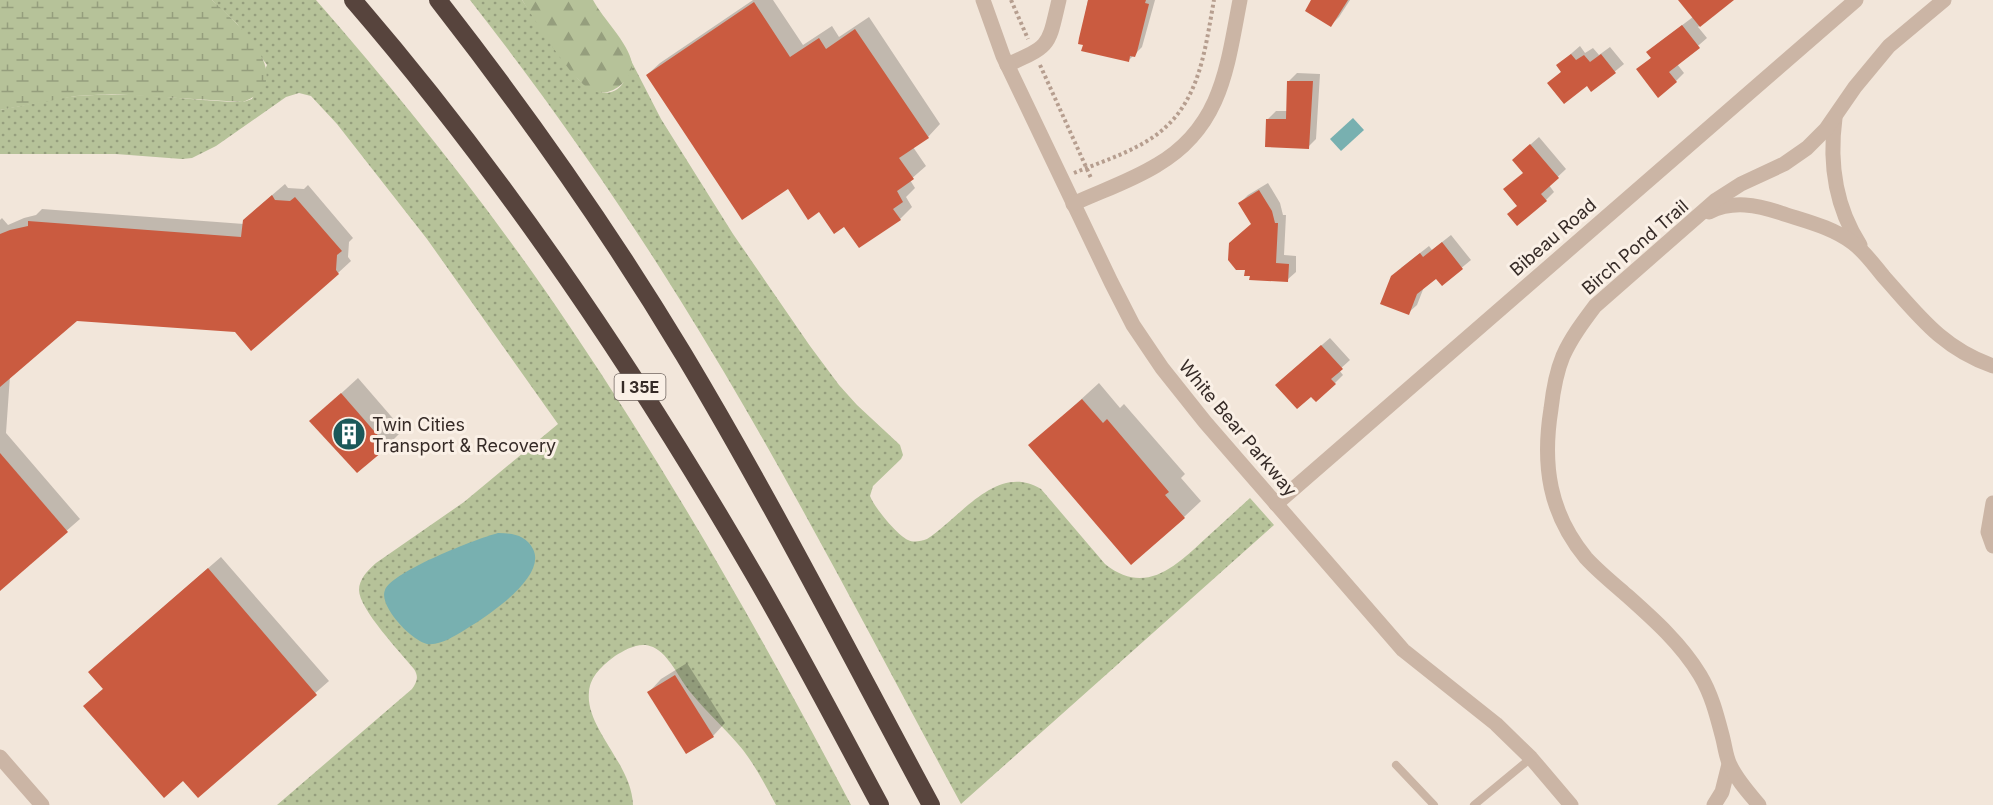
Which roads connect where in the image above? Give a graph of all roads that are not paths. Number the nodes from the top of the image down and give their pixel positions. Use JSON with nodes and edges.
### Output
{"nodes":[{"id":1,"x":438,"y":0,"type":"edge"},
{"id":2,"x":982,"y":0,"type":"edge"},
{"id":3,"x":1059,"y":0,"type":"edge"},
{"id":4,"x":1240,"y":0,"type":"edge"},
{"id":5,"x":1856,"y":0,"type":"edge"},
{"id":6,"x":1944,"y":0,"type":"edge"},
{"id":7,"x":354,"y":2,"type":"edge"},
{"id":8,"x":1007,"y":65,"type":"junction"},
{"id":9,"x":1836,"y":117,"type":"junction"},
{"id":10,"x":1074,"y":204,"type":"junction"},
{"id":11,"x":1694,"y":221,"type":"junction"},
{"id":12,"x":1866,"y":255,"type":"junction"},
{"id":13,"x":1993,"y":366,"type":"edge"},
{"id":14,"x":1993,"y":503,"type":"edge"},
{"id":15,"x":1276,"y":504,"type":"junction"},
{"id":16,"x":1993,"y":546,"type":"edge"},
{"id":17,"x":0,"y":757,"type":"edge"},
{"id":18,"x":1531,"y":758,"type":"junction"},
{"id":19,"x":1729,"y":764,"type":"junction"},
{"id":20,"x":1396,"y":765,"type":"dead end"},
{"id":21,"x":42,"y":805,"type":"edge"},
{"id":22,"x":880,"y":805,"type":"edge"},
{"id":23,"x":931,"y":805,"type":"edge"},
{"id":24,"x":1434,"y":805,"type":"edge"},
{"id":25,"x":1474,"y":805,"type":"edge"},
{"id":26,"x":1571,"y":805,"type":"edge"},
{"id":27,"x":1714,"y":805,"type":"edge"},
{"id":28,"x":1759,"y":805,"type":"edge"}],
"edges":[{"from":1,"to":23,"type":"highway","number":"I 35E"},
{"from":2,"to":8,"type":"street","name":"White Bear Parkway"},
{"from":3,"to":8,"type":"street"},
{"from":4,"to":10,"type":"street"},
{"from":5,"to":15,"type":"street","name":"Bibeau Road"},
{"from":6,"to":9,"type":"street","name":"Birch Pond Trail"},
{"from":7,"to":22,"type":"highway","number":"I 35E"},
{"from":8,"to":10,"type":"street","name":"White Bear Parkway"},
{"from":9,"to":11,"type":"street","name":"Birch Pond Trail"},
{"from":9,"to":12,"type":"street","name":"Birch Pond Trail"},
{"from":10,"to":15,"type":"street","name":"White Bear Parkway"},
{"from":11,"to":12,"type":"street"},
{"from":11,"to":19,"type":"street","name":"Birch Pond Trail"},
{"from":12,"to":13,"type":"street"},
{"from":14,"to":16,"type":"street"},
{"from":15,"to":18,"type":"street","name":"White Bear Parkway"},
{"from":17,"to":21,"type":"street"},
{"from":18,"to":25,"type":"lane"},
{"from":18,"to":26,"type":"street","name":"White Bear Parkway"},
{"from":19,"to":27,"type":"street"},
{"from":19,"to":28,"type":"street"},
{"from":20,"to":24,"type":"lane"}]}
